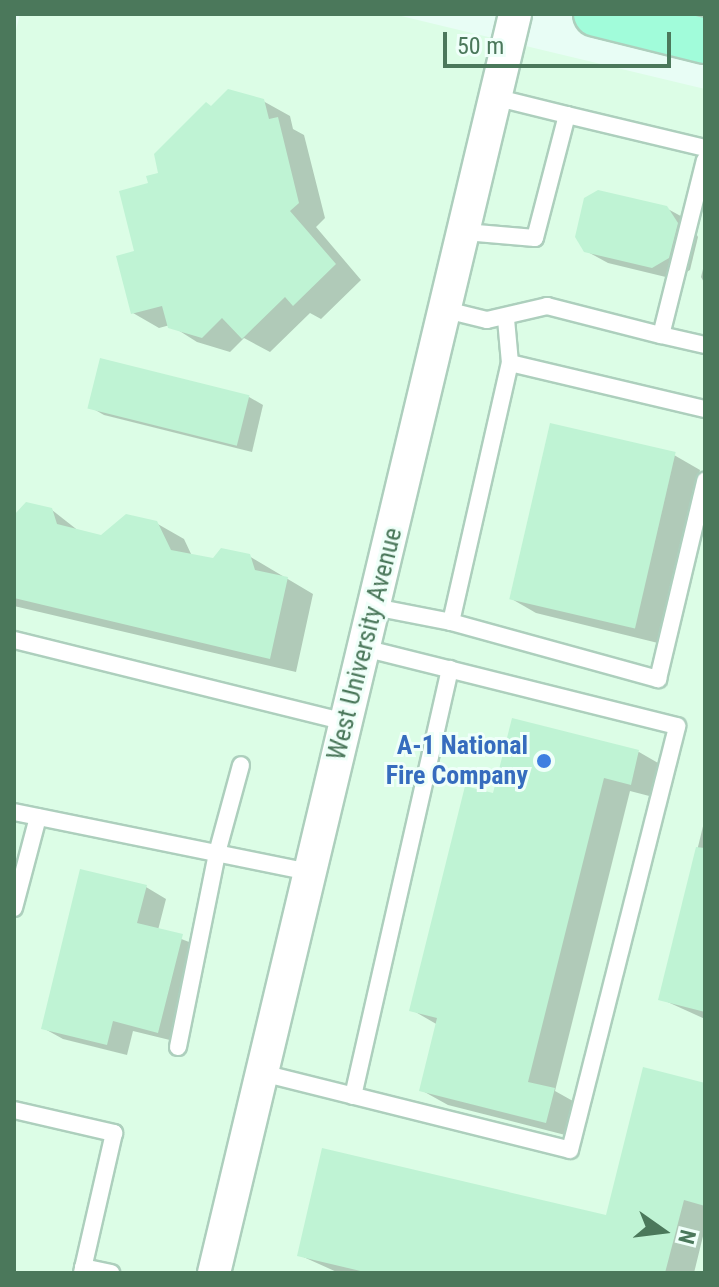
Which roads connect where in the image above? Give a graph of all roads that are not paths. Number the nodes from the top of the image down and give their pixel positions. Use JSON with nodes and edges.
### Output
{"nodes":[{"id":1,"x":515,"y":14,"type":"edge"},
{"id":2,"x":596,"y":14,"type":"edge"},
{"id":3,"x":705,"y":41,"type":"edge"},
{"id":4,"x":498,"y":98,"type":"junction"},
{"id":5,"x":567,"y":115,"type":"junction"},
{"id":6,"x":705,"y":148,"type":"edge"},
{"id":7,"x":705,"y":160,"type":"edge"},
{"id":8,"x":465,"y":232,"type":"junction"},
{"id":9,"x":446,"y":310,"type":"junction"},
{"id":10,"x":506,"y":319,"type":"junction"},
{"id":11,"x":661,"y":335,"type":"junction"},
{"id":12,"x":705,"y":345,"type":"edge"},
{"id":13,"x":510,"y":363,"type":"junction"},
{"id":14,"x":705,"y":409,"type":"edge"},
{"id":15,"x":705,"y":481,"type":"edge"},
{"id":16,"x":374,"y":607,"type":"junction"},
{"id":17,"x":451,"y":622,"type":"junction"},
{"id":18,"x":14,"y":640,"type":"edge"},
{"id":19,"x":364,"y":648,"type":"junction"},
{"id":20,"x":450,"y":669,"type":"junction"},
{"id":21,"x":346,"y":722,"type":"junction"},
{"id":22,"x":241,"y":765,"type":"dead end"},
{"id":23,"x":14,"y":812,"type":"edge"},
{"id":24,"x":38,"y":817,"type":"junction"},
{"id":25,"x":217,"y":853,"type":"junction"},
{"id":26,"x":310,"y":872,"type":"junction"},
{"id":27,"x":14,"y":908,"type":"edge"},
{"id":28,"x":178,"y":1047,"type":"dead end"},
{"id":29,"x":262,"y":1073,"type":"junction"},
{"id":30,"x":353,"y":1096,"type":"junction"},
{"id":31,"x":14,"y":1110,"type":"edge"},
{"id":32,"x":82,"y":1270,"type":"edge"},
{"id":33,"x":111,"y":1273,"type":"edge"},
{"id":34,"x":214,"y":1273,"type":"edge"}],
"edges":[{"from":1,"to":4,"type":"street","name":"West University Avenue"},
{"from":2,"to":3,"type":"main road"},
{"from":4,"to":5,"type":"lane"},
{"from":4,"to":8,"type":"street","name":"West University Avenue"},
{"from":5,"to":6,"type":"lane"},
{"from":5,"to":8,"type":"lane"},
{"from":7,"to":11,"type":"lane"},
{"from":8,"to":9,"type":"street","name":"West University Avenue"},
{"from":9,"to":10,"type":"lane"},
{"from":9,"to":16,"type":"street","name":"West University Avenue"},
{"from":10,"to":11,"type":"lane"},
{"from":10,"to":13,"type":"lane"},
{"from":11,"to":12,"type":"lane"},
{"from":13,"to":14,"type":"lane"},
{"from":13,"to":17,"type":"lane"},
{"from":15,"to":17,"type":"lane"},
{"from":16,"to":17,"type":"lane"},
{"from":16,"to":19,"type":"street","name":"West University Avenue"},
{"from":18,"to":21,"type":"lane"},
{"from":19,"to":20,"type":"lane"},
{"from":19,"to":21,"type":"street","name":"West University Avenue"},
{"from":20,"to":30,"type":"lane"},
{"from":20,"to":30,"type":"lane"},
{"from":21,"to":26,"type":"street","name":"West University Avenue"},
{"from":22,"to":25,"type":"lane"},
{"from":23,"to":24,"type":"lane"},
{"from":24,"to":25,"type":"lane"},
{"from":24,"to":27,"type":"lane"},
{"from":25,"to":26,"type":"lane"},
{"from":25,"to":28,"type":"lane"},
{"from":26,"to":29,"type":"street","name":"West University Avenue"},
{"from":29,"to":30,"type":"lane"},
{"from":29,"to":34,"type":"street","name":"West University Avenue"},
{"from":31,"to":32,"type":"lane"},
{"from":32,"to":33,"type":"lane"}]}
